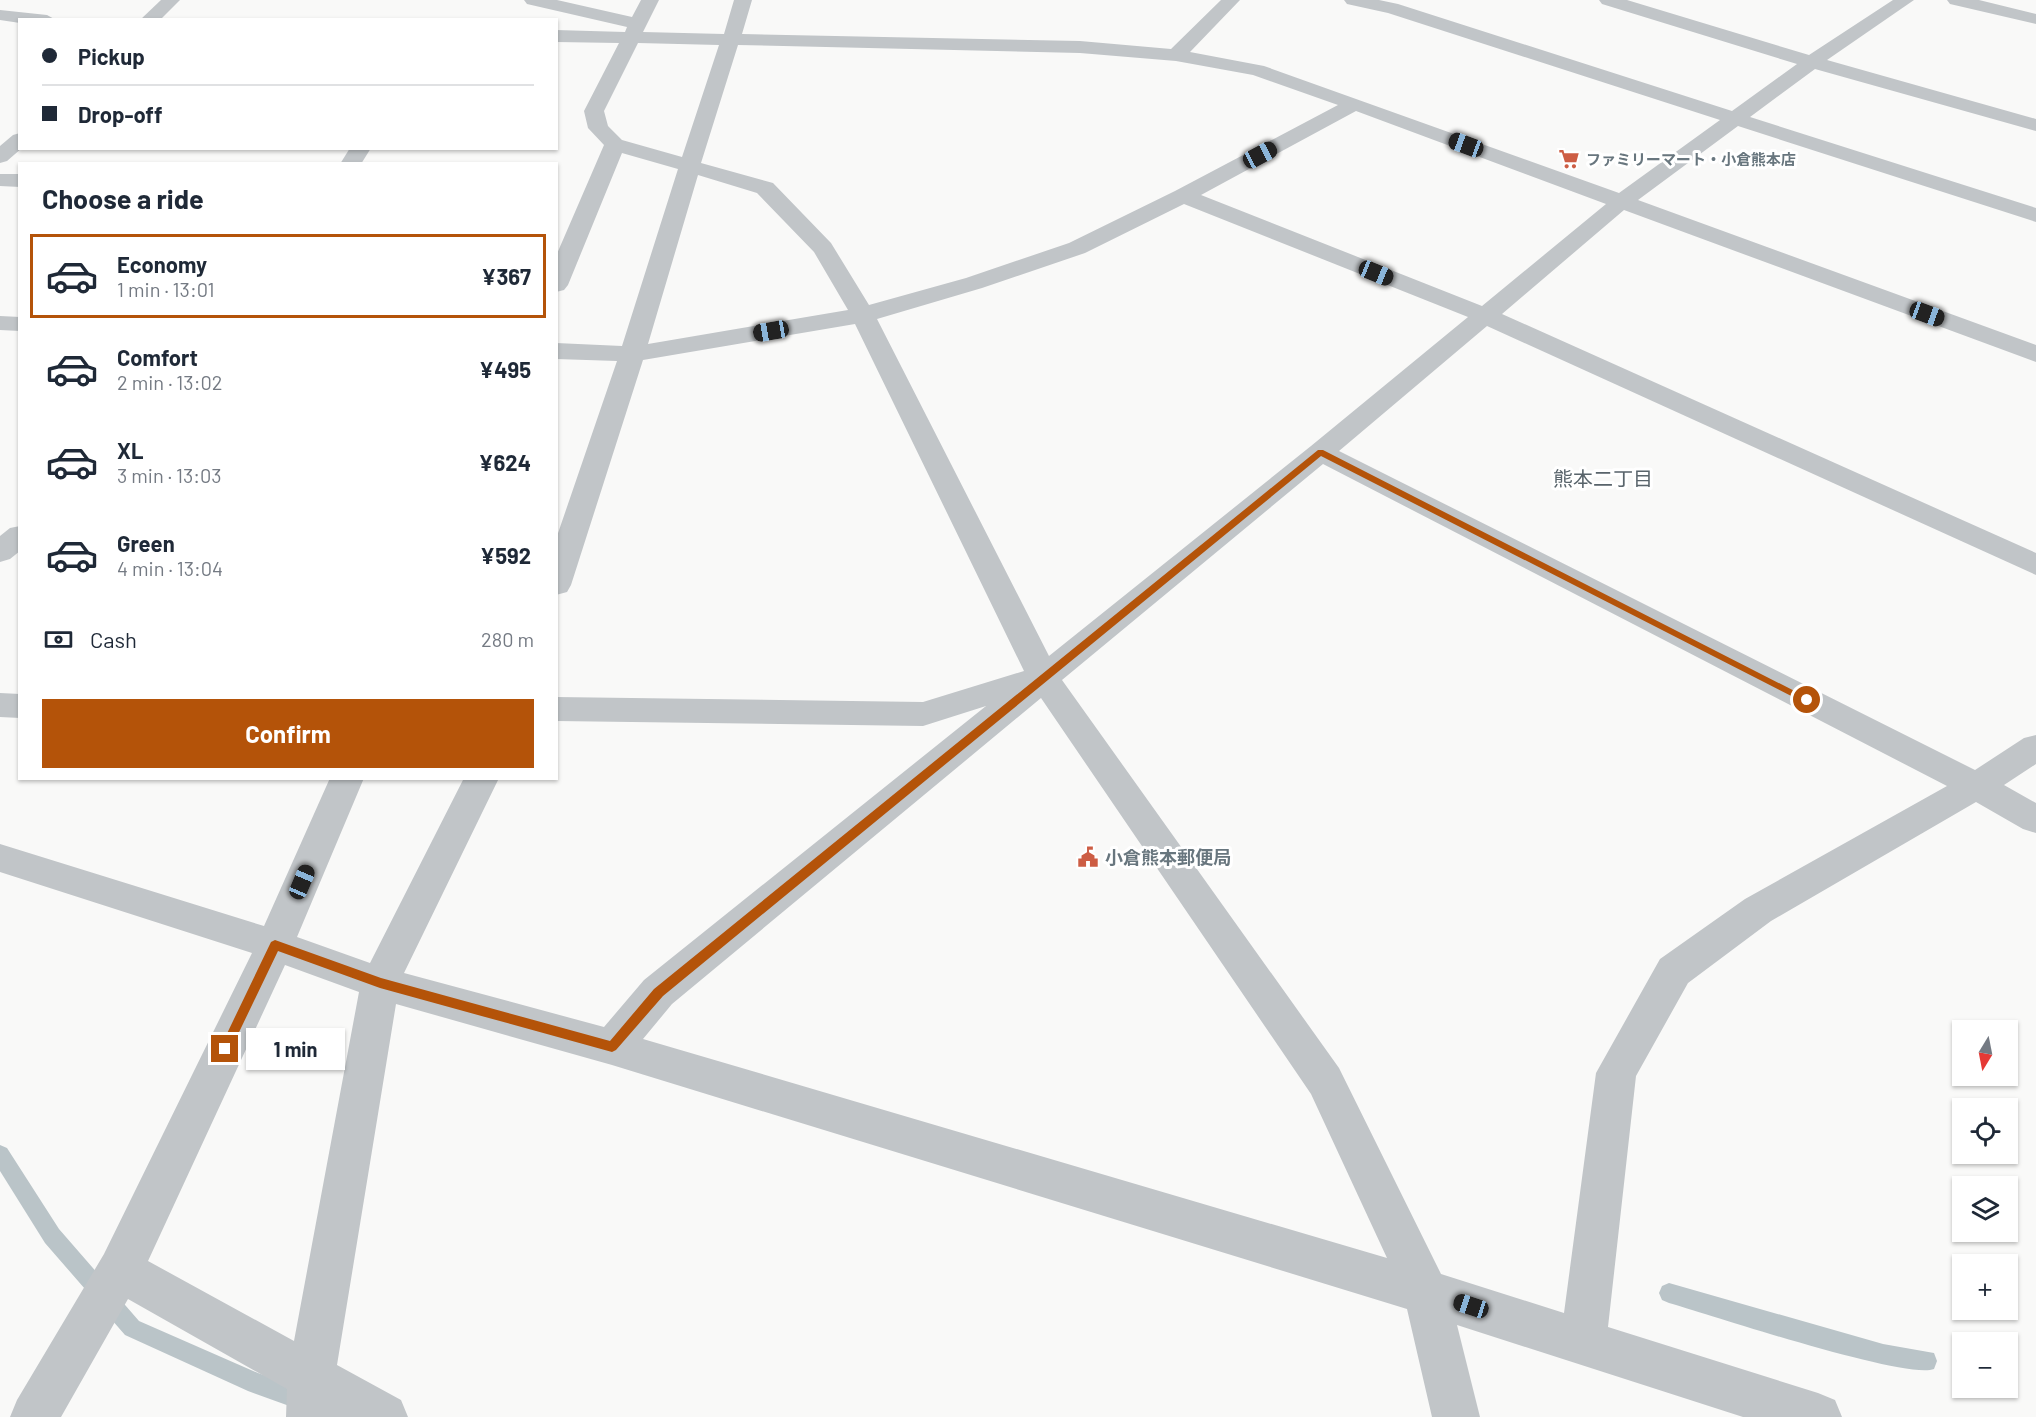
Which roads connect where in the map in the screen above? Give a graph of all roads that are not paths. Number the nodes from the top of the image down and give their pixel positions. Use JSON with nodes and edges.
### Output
{"nodes":[{"id":1,"x":171,"y":0,"type":"edge"},
{"id":2,"x":532,"y":0,"type":"edge"},
{"id":3,"x":650,"y":0,"type":"edge"},
{"id":4,"x":742,"y":0,"type":"edge"},
{"id":5,"x":1231,"y":0,"type":"edge"},
{"id":6,"x":1353,"y":0,"type":"edge"},
{"id":7,"x":1608,"y":0,"type":"edge"},
{"id":8,"x":1905,"y":0,"type":"edge"},
{"id":9,"x":1956,"y":0,"type":"edge"},
{"id":10,"x":1397,"y":4,"type":"edge"},
{"id":11,"x":0,"y":15,"type":"edge"},
{"id":12,"x":28,"y":18,"type":"edge"},
{"id":13,"x":151,"y":18,"type":"edge"},
{"id":14,"x":2036,"y":19,"type":"edge"},
{"id":15,"x":635,"y":31,"type":"junction"},
{"id":16,"x":558,"y":36,"type":"edge"},
{"id":17,"x":731,"y":40,"type":"junction"},
{"id":18,"x":1176,"y":55,"type":"junction"},
{"id":19,"x":1812,"y":62,"type":"junction"},
{"id":20,"x":1355,"y":104,"type":"junction"},
{"id":21,"x":1735,"y":118,"type":"junction"},
{"id":22,"x":2036,"y":125,"type":"edge"},
{"id":23,"x":18,"y":141,"type":"edge"},
{"id":24,"x":615,"y":144,"type":"junction"},
{"id":25,"x":0,"y":157,"type":"edge"},
{"id":26,"x":689,"y":166,"type":"junction"},
{"id":27,"x":0,"y":180,"type":"edge"},
{"id":28,"x":18,"y":181,"type":"edge"},
{"id":29,"x":1183,"y":196,"type":"junction"},
{"id":30,"x":1621,"y":202,"type":"junction"},
{"id":31,"x":2036,"y":215,"type":"edge"},
{"id":32,"x":558,"y":280,"type":"edge"},
{"id":33,"x":863,"y":315,"type":"junction"},
{"id":34,"x":1484,"y":315,"type":"junction"},
{"id":35,"x":0,"y":323,"type":"edge"},
{"id":36,"x":18,"y":324,"type":"edge"},
{"id":37,"x":558,"y":351,"type":"edge"},
{"id":38,"x":632,"y":354,"type":"junction"},
{"id":39,"x":2036,"y":354,"type":"edge"},
{"id":40,"x":1321,"y":452,"type":"junction"},
{"id":41,"x":18,"y":537,"type":"edge"},
{"id":42,"x":0,"y":552,"type":"edge"},
{"id":43,"x":2036,"y":565,"type":"edge"},
{"id":44,"x":558,"y":579,"type":"edge"},
{"id":45,"x":1043,"y":677,"type":"junction"},
{"id":46,"x":0,"y":705,"type":"edge"},
{"id":47,"x":18,"y":706,"type":"edge"},
{"id":48,"x":558,"y":709,"type":"edge"},
{"id":49,"x":2036,"y":747,"type":"edge"},
{"id":50,"x":346,"y":780,"type":"edge"},
{"id":51,"x":481,"y":780,"type":"edge"},
{"id":52,"x":1976,"y":786,"type":"junction"},
{"id":53,"x":2036,"y":819,"type":"edge"},
{"id":54,"x":0,"y":858,"type":"edge"},
{"id":55,"x":275,"y":945,"type":"junction"},
{"id":56,"x":380,"y":983,"type":"junction"},
{"id":57,"x":612,"y":1047,"type":"junction"},
{"id":58,"x":118,"y":1273,"type":"junction"},
{"id":59,"x":1426,"y":1292,"type":"junction"},
{"id":60,"x":1583,"y":1343,"type":"junction"},
{"id":61,"x":311,"y":1396,"type":"edge"},
{"id":62,"x":34,"y":1417,"type":"edge"},
{"id":63,"x":384,"y":1417,"type":"edge"},
{"id":64,"x":1456,"y":1417,"type":"edge"},
{"id":65,"x":1818,"y":1417,"type":"edge"}],
"edges":[{"from":1,"to":13,"type":"street"},
{"from":2,"to":15,"type":"street"},
{"from":3,"to":15,"type":"street"},
{"from":4,"to":17,"type":"street"},
{"from":5,"to":18,"type":"street"},
{"from":6,"to":10,"type":"street"},
{"from":7,"to":19,"type":"street"},
{"from":8,"to":19,"type":"street"},
{"from":9,"to":14,"type":"street"},
{"from":10,"to":21,"type":"street"},
{"from":11,"to":12,"type":"street"},
{"from":15,"to":16,"type":"street"},
{"from":15,"to":17,"type":"street"},
{"from":15,"to":24,"type":"street"},
{"from":17,"to":18,"type":"street"},
{"from":17,"to":26,"type":"street"},
{"from":18,"to":20,"type":"street"},
{"from":19,"to":21,"type":"street"},
{"from":19,"to":22,"type":"street"},
{"from":20,"to":29,"type":"street"},
{"from":20,"to":30,"type":"street"},
{"from":21,"to":30,"type":"street"},
{"from":21,"to":31,"type":"street"},
{"from":23,"to":25,"type":"street"},
{"from":24,"to":26,"type":"street"},
{"from":24,"to":32,"type":"street"},
{"from":26,"to":33,"type":"street"},
{"from":26,"to":38,"type":"street"},
{"from":27,"to":28,"type":"street"},
{"from":29,"to":33,"type":"street"},
{"from":29,"to":34,"type":"street"},
{"from":30,"to":34,"type":"street"},
{"from":30,"to":39,"type":"street"},
{"from":33,"to":38,"type":"street"},
{"from":33,"to":45,"type":"street"},
{"from":34,"to":40,"type":"street"},
{"from":34,"to":43,"type":"street"},
{"from":35,"to":36,"type":"street"},
{"from":37,"to":38,"type":"street"},
{"from":38,"to":44,"type":"street"},
{"from":40,"to":45,"type":"street"},
{"from":40,"to":52,"type":"street"},
{"from":41,"to":42,"type":"street"},
{"from":45,"to":48,"type":"street"},
{"from":45,"to":57,"type":"street"},
{"from":45,"to":59,"type":"street"},
{"from":46,"to":47,"type":"street"},
{"from":49,"to":52,"type":"street"},
{"from":50,"to":55,"type":"street"},
{"from":51,"to":56,"type":"street"},
{"from":52,"to":53,"type":"street"},
{"from":52,"to":60,"type":"street"},
{"from":54,"to":55,"type":"street"},
{"from":55,"to":56,"type":"street"},
{"from":55,"to":58,"type":"street"},
{"from":56,"to":57,"type":"street"},
{"from":56,"to":61,"type":"street"},
{"from":57,"to":59,"type":"street"},
{"from":58,"to":61,"type":"street"},
{"from":58,"to":62,"type":"street"},
{"from":59,"to":60,"type":"street"},
{"from":59,"to":64,"type":"street"},
{"from":60,"to":65,"type":"street"},
{"from":61,"to":63,"type":"street"}]}
